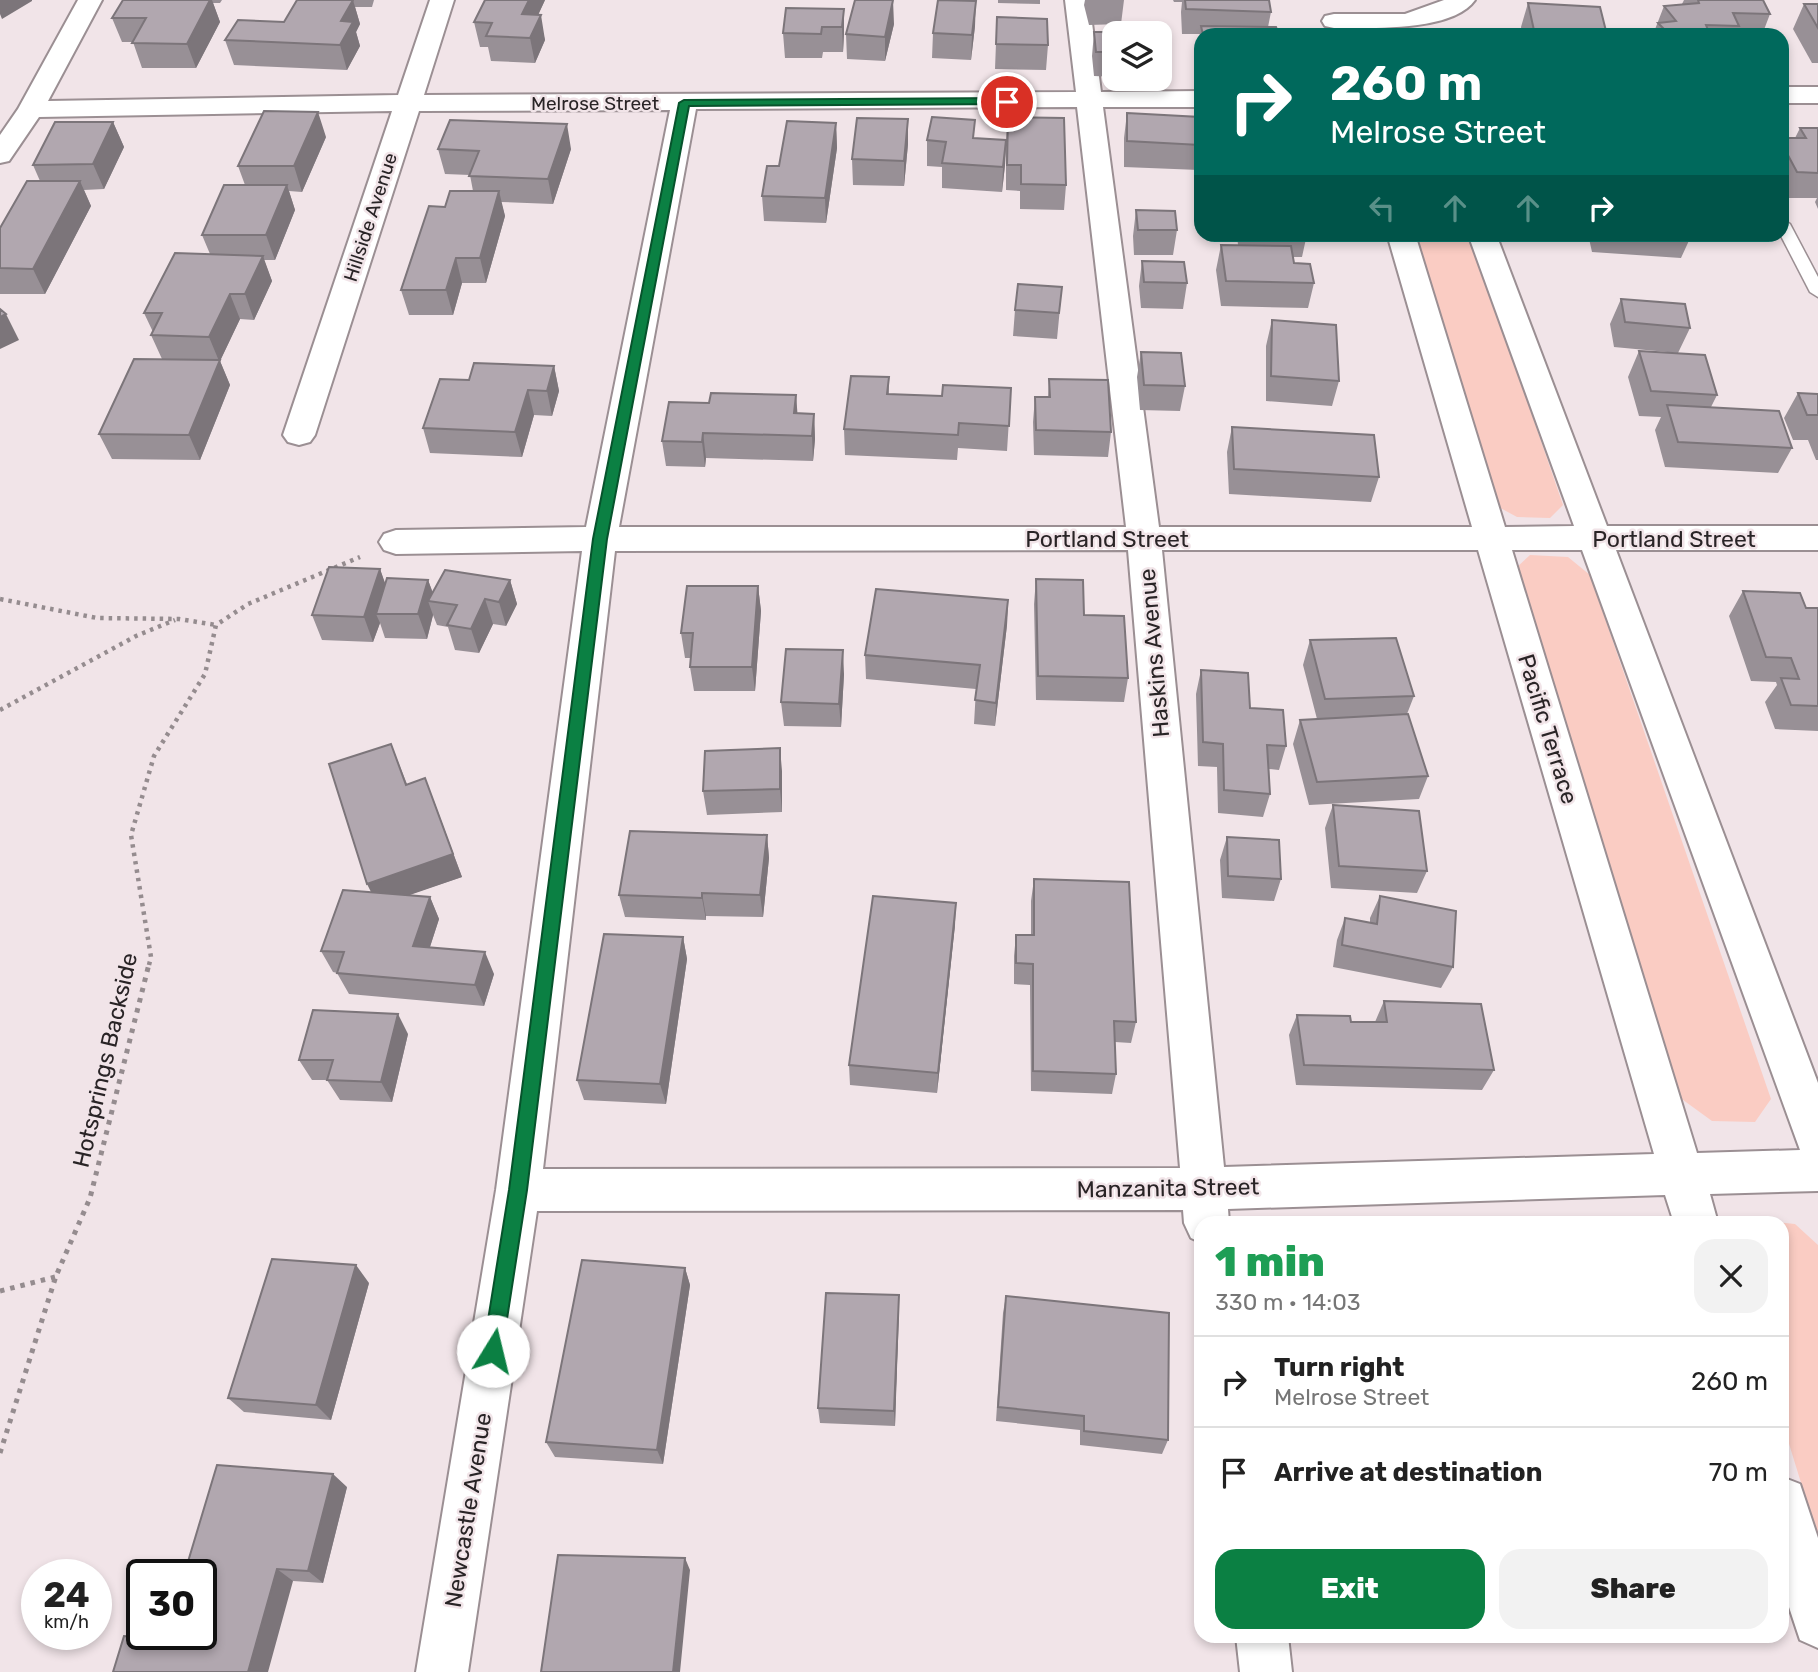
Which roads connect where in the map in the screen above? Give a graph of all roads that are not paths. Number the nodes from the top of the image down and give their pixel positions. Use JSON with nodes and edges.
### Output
{"nodes":[{"id":1,"x":90,"y":0,"type":"edge"},
{"id":2,"x":442,"y":0,"type":"edge"},
{"id":3,"x":1077,"y":0,"type":"edge"},
{"id":4,"x":1463,"y":0,"type":"edge"},
{"id":5,"x":1334,"y":19,"type":"edge"},
{"id":6,"x":1405,"y":19,"type":"edge"},
{"id":7,"x":1789,"y":95,"type":"edge"},
{"id":8,"x":1818,"y":95,"type":"edge"},
{"id":9,"x":1194,"y":99,"type":"edge"},
{"id":10,"x":1088,"y":101,"type":"junction"},
{"id":11,"x":684,"y":103,"type":"junction"},
{"id":12,"x":408,"y":104,"type":"junction"},
{"id":13,"x":31,"y":108,"type":"junction"},
{"id":14,"x":0,"y":155,"type":"edge"},
{"id":15,"x":1789,"y":237,"type":"edge"},
{"id":16,"x":1403,"y":242,"type":"edge"},
{"id":17,"x":1485,"y":242,"type":"edge"},
{"id":18,"x":1818,"y":292,"type":"edge"},
{"id":19,"x":299,"y":435,"type":"dead end"},
{"id":20,"x":1818,"y":537,"type":"edge"},
{"id":21,"x":600,"y":539,"type":"junction"},
{"id":22,"x":1144,"y":539,"type":"junction"},
{"id":23,"x":1491,"y":539,"type":"junction"},
{"id":24,"x":1594,"y":539,"type":"junction"},
{"id":25,"x":396,"y":541,"type":"road end"},
{"id":26,"x":1818,"y":1141,"type":"edge"},
{"id":27,"x":1818,"y":1170,"type":"edge"},
{"id":28,"x":1681,"y":1174,"type":"junction"},
{"id":29,"x":518,"y":1190,"type":"junction"},
{"id":30,"x":1205,"y":1206,"type":"edge"},
{"id":31,"x":1694,"y":1216,"type":"edge"},
{"id":32,"x":1789,"y":1525,"type":"edge"},
{"id":33,"x":1818,"y":1622,"type":"edge"},
{"id":34,"x":1263,"y":1643,"type":"edge"},
{"id":35,"x":442,"y":1672,"type":"edge"},
{"id":36,"x":1266,"y":1672,"type":"edge"}],
"edges":[{"from":1,"to":13,"type":"street"},
{"from":2,"to":12,"type":"street","name":"Hillside Avenue"},
{"from":3,"to":10,"type":"street","name":"Haskins Avenue"},
{"from":4,"to":6,"type":"street"},
{"from":5,"to":6,"type":"street"},
{"from":7,"to":8,"type":"street"},
{"from":9,"to":10,"type":"street","name":"Melrose Street"},
{"from":10,"to":11,"type":"street","name":"Melrose Street"},
{"from":10,"to":22,"type":"street","name":"Haskins Avenue"},
{"from":11,"to":12,"type":"street","name":"Melrose Street"},
{"from":11,"to":21,"type":"street","name":"Newcastle Avenue"},
{"from":12,"to":13,"type":"street","name":"Melrose Street"},
{"from":12,"to":19,"type":"street","name":"Hillside Avenue"},
{"from":13,"to":14,"type":"street"},
{"from":15,"to":18,"type":"lane"},
{"from":16,"to":23,"type":"street","name":"Pacific Terrace"},
{"from":17,"to":24,"type":"street"},
{"from":20,"to":24,"type":"street","name":"Portland Street"},
{"from":21,"to":22,"type":"street","name":"Portland Street"},
{"from":21,"to":25,"type":"street","name":"Portland Street"},
{"from":21,"to":29,"type":"street","name":"Newcastle Avenue"},
{"from":22,"to":23,"type":"street","name":"Portland Street"},
{"from":22,"to":30,"type":"street","name":"Haskins Avenue"},
{"from":23,"to":24,"type":"street","name":"Portland Street"},
{"from":23,"to":28,"type":"street","name":"Pacific Terrace"},
{"from":24,"to":26,"type":"street"},
{"from":27,"to":28,"type":"street","name":"Manzanita Street"},
{"from":28,"to":30,"type":"street","name":"Manzanita Street"},
{"from":28,"to":31,"type":"street","name":"Pacific Terrace"},
{"from":29,"to":30,"type":"street","name":"Manzanita Street"},
{"from":29,"to":35,"type":"street","name":"Newcastle Avenue"},
{"from":32,"to":33,"type":"street"},
{"from":34,"to":36,"type":"street"}]}
